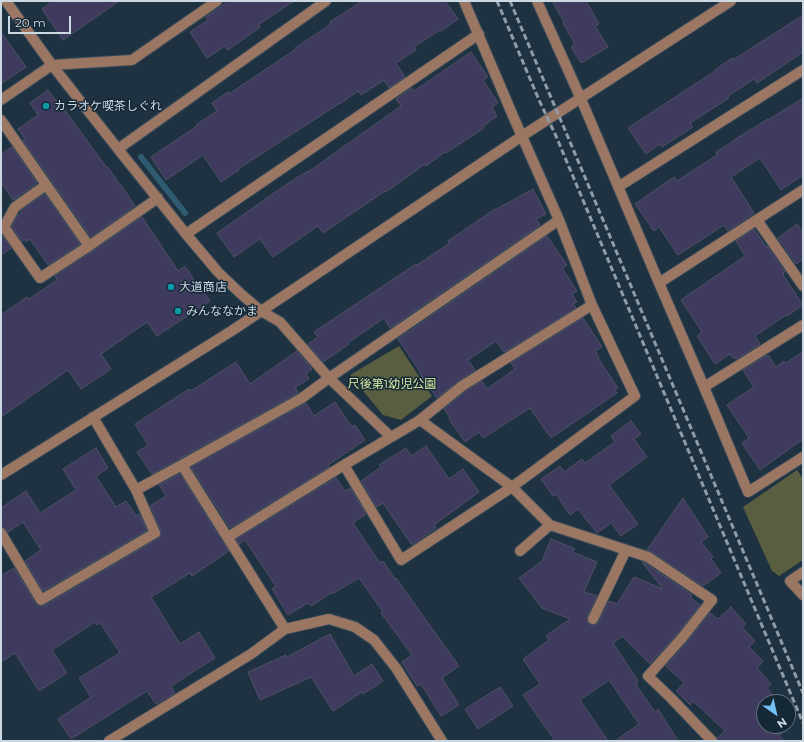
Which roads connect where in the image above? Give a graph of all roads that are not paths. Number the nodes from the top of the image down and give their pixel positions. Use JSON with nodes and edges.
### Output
{"nodes":[{"id":1,"x":6,"y":1,"type":"edge"},
{"id":2,"x":217,"y":1,"type":"edge"},
{"id":3,"x":326,"y":1,"type":"edge"},
{"id":4,"x":464,"y":1,"type":"edge"},
{"id":5,"x":537,"y":1,"type":"edge"},
{"id":6,"x":731,"y":1,"type":"edge"},
{"id":7,"x":479,"y":34,"type":"junction"},
{"id":8,"x":52,"y":65,"type":"junction"},
{"id":9,"x":803,"y":70,"type":"edge"},
{"id":10,"x":580,"y":99,"type":"junction"},
{"id":11,"x":1,"y":100,"type":"edge"},
{"id":12,"x":1,"y":120,"type":"edge"},
{"id":13,"x":522,"y":136,"type":"junction"},
{"id":14,"x":118,"y":149,"type":"junction"},
{"id":15,"x":46,"y":185,"type":"junction"},
{"id":16,"x":618,"y":187,"type":"junction"},
{"id":17,"x":803,"y":190,"type":"edge"},
{"id":18,"x":158,"y":198,"type":"junction"},
{"id":19,"x":559,"y":220,"type":"junction"},
{"id":20,"x":757,"y":220,"type":"junction"},
{"id":21,"x":186,"y":234,"type":"junction"},
{"id":22,"x":89,"y":246,"type":"junction"},
{"id":23,"x":659,"y":283,"type":"junction"},
{"id":24,"x":803,"y":286,"type":"edge"},
{"id":25,"x":592,"y":305,"type":"junction"},
{"id":26,"x":261,"y":311,"type":"junction"},
{"id":27,"x":803,"y":325,"type":"edge"},
{"id":28,"x":329,"y":378,"type":"junction"},
{"id":29,"x":704,"y":387,"type":"junction"},
{"id":30,"x":93,"y":417,"type":"junction"},
{"id":31,"x":420,"y":420,"type":"junction"},
{"id":32,"x":391,"y":438,"type":"junction"},
{"id":33,"x":803,"y":457,"type":"edge"},
{"id":34,"x":182,"y":465,"type":"junction"},
{"id":35,"x":344,"y":465,"type":"junction"},
{"id":36,"x":1,"y":475,"type":"edge"},
{"id":37,"x":512,"y":487,"type":"junction"},
{"id":38,"x":136,"y":490,"type":"junction"},
{"id":39,"x":550,"y":525,"type":"junction"},
{"id":40,"x":1,"y":533,"type":"edge"},
{"id":41,"x":228,"y":537,"type":"junction"},
{"id":42,"x":626,"y":550,"type":"junction"},
{"id":43,"x":520,"y":551,"type":"dead end"},
{"id":44,"x":803,"y":572,"type":"edge"},
{"id":45,"x":803,"y":595,"type":"edge"},
{"id":46,"x":593,"y":619,"type":"dead end"},
{"id":47,"x":285,"y":629,"type":"junction"},
{"id":48,"x":110,"y":741,"type":"edge"},
{"id":49,"x":442,"y":741,"type":"edge"},
{"id":50,"x":712,"y":741,"type":"edge"}],
"edges":[{"from":1,"to":8,"type":"street"},
{"from":2,"to":8,"type":"street"},
{"from":3,"to":14,"type":"street"},
{"from":4,"to":7,"type":"street"},
{"from":5,"to":10,"type":"street"},
{"from":6,"to":10,"type":"street"},
{"from":7,"to":13,"type":"street"},
{"from":7,"to":21,"type":"street"},
{"from":8,"to":11,"type":"street"},
{"from":8,"to":14,"type":"street"},
{"from":9,"to":16,"type":"street"},
{"from":10,"to":13,"type":"street"},
{"from":10,"to":16,"type":"street"},
{"from":12,"to":15,"type":"street"},
{"from":13,"to":19,"type":"street"},
{"from":13,"to":26,"type":"street"},
{"from":14,"to":18,"type":"street"},
{"from":15,"to":22,"type":"street"},
{"from":15,"to":22,"type":"street"},
{"from":16,"to":23,"type":"street"},
{"from":17,"to":20,"type":"street"},
{"from":18,"to":21,"type":"street"},
{"from":18,"to":22,"type":"street"},
{"from":19,"to":25,"type":"street"},
{"from":19,"to":28,"type":"street"},
{"from":20,"to":23,"type":"street"},
{"from":20,"to":24,"type":"street"},
{"from":21,"to":26,"type":"street"},
{"from":23,"to":29,"type":"street"},
{"from":25,"to":31,"type":"street"},
{"from":25,"to":37,"type":"street"},
{"from":26,"to":28,"type":"street"},
{"from":26,"to":30,"type":"street"},
{"from":27,"to":29,"type":"street"},
{"from":28,"to":32,"type":"street"},
{"from":28,"to":34,"type":"street"},
{"from":29,"to":33,"type":"street"},
{"from":30,"to":36,"type":"street"},
{"from":30,"to":38,"type":"street"},
{"from":31,"to":32,"type":"street"},
{"from":31,"to":37,"type":"street"},
{"from":32,"to":35,"type":"street"},
{"from":34,"to":38,"type":"street"},
{"from":34,"to":41,"type":"street"},
{"from":35,"to":37,"type":"street"},
{"from":35,"to":41,"type":"street"},
{"from":37,"to":39,"type":"street"},
{"from":38,"to":40,"type":"street"},
{"from":39,"to":42,"type":"street"},
{"from":39,"to":43,"type":"street"},
{"from":41,"to":47,"type":"street"},
{"from":42,"to":46,"type":"street"},
{"from":42,"to":50,"type":"street"},
{"from":44,"to":45,"type":"street"},
{"from":47,"to":48,"type":"street"},
{"from":47,"to":49,"type":"street"}]}
